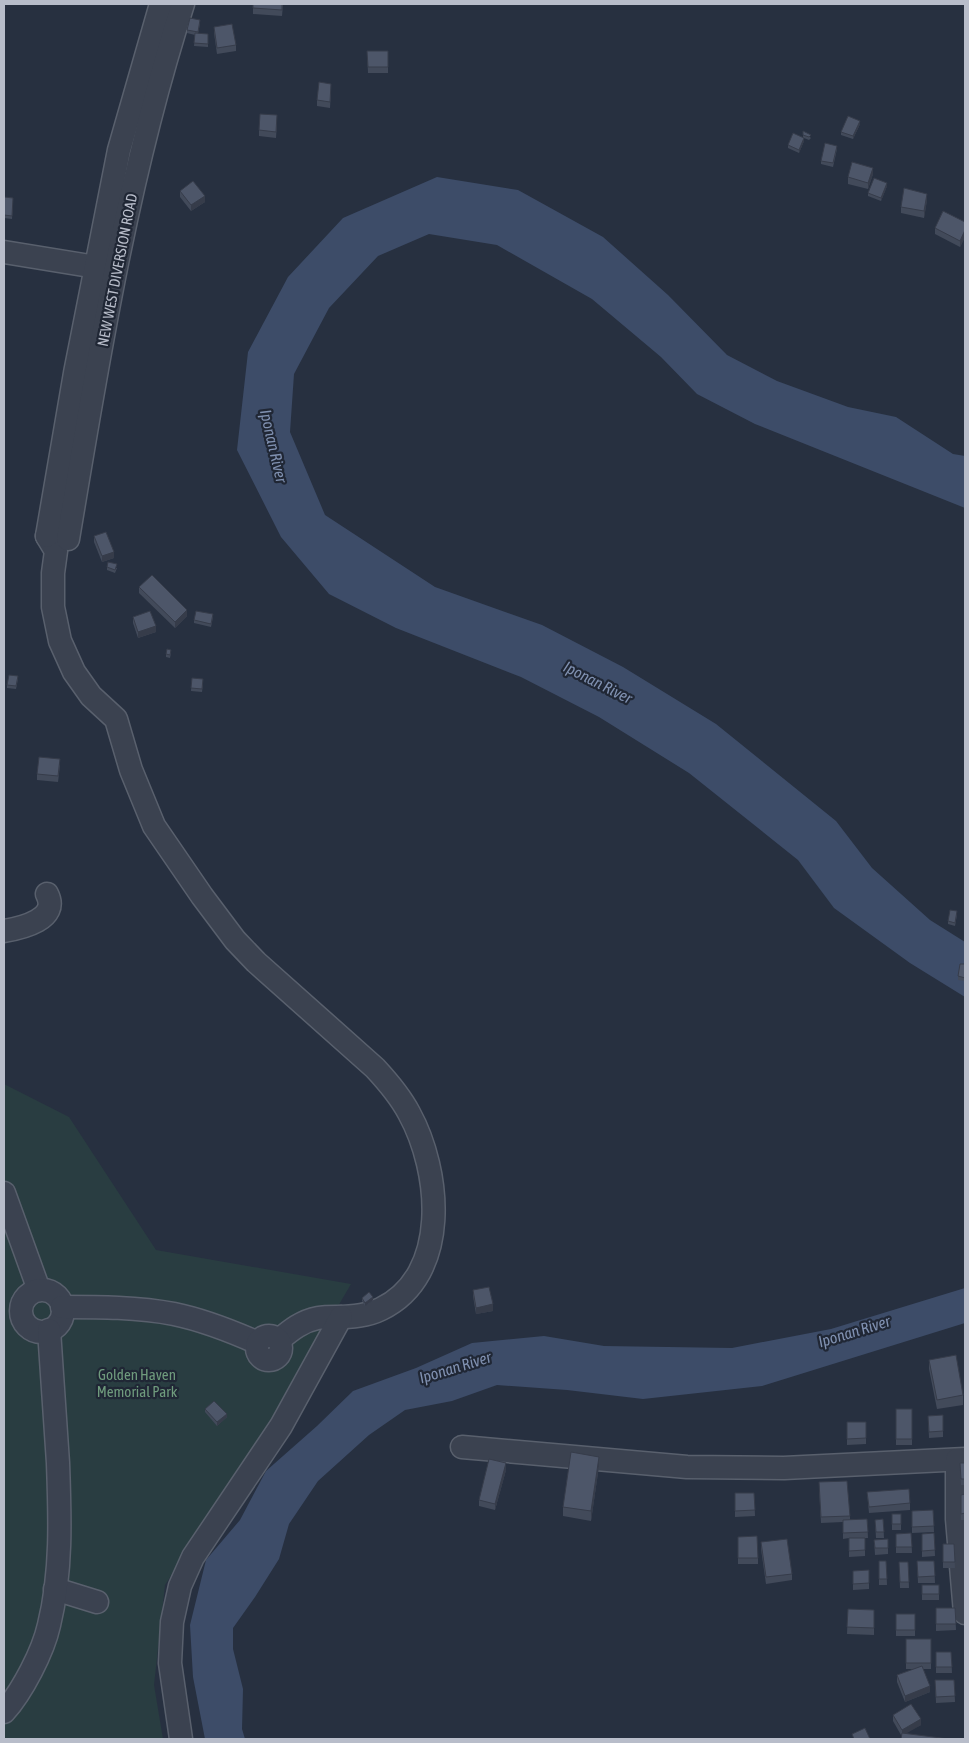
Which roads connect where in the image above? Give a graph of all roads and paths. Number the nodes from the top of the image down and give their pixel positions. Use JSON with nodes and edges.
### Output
{"nodes":[{"id":1,"x":161,"y":4,"type":"edge"},
{"id":2,"x":183,"y":4,"type":"edge"},
{"id":3,"x":4,"y":252,"type":"edge"},
{"id":4,"x":96,"y":267,"type":"junction"},
{"id":5,"x":57,"y":542,"type":"junction"},
{"id":6,"x":47,"y":894,"type":"dead end"},
{"id":7,"x":4,"y":931,"type":"edge"},
{"id":8,"x":4,"y":1192,"type":"edge"},
{"id":9,"x":39,"y":1290,"type":"junction"},
{"id":10,"x":62,"y":1307,"type":"junction"},
{"id":11,"x":12,"y":1314,"type":"edge"},
{"id":12,"x":341,"y":1317,"type":"junction"},
{"id":13,"x":49,"y":1330,"type":"junction"},
{"id":14,"x":462,"y":1446,"type":"dead end"},
{"id":15,"x":961,"y":1459,"type":"edge"},
{"id":16,"x":55,"y":1589,"type":"junction"},
{"id":17,"x":965,"y":1595,"type":"edge"},
{"id":18,"x":97,"y":1602,"type":"dead end"},
{"id":19,"x":965,"y":1613,"type":"edge"},
{"id":20,"x":4,"y":1712,"type":"edge"},
{"id":21,"x":181,"y":1739,"type":"edge"}],
"edges":[{"from":1,"to":4,"type":"street","name":"NEW WEST DIVERSION ROAD"},
{"from":2,"to":5,"type":"street","name":"NEW WEST DIVERSION ROAD"},
{"from":3,"to":4,"type":"street"},
{"from":4,"to":5,"type":"street","name":"NEW WEST DIVERSION ROAD"},
{"from":5,"to":12,"type":"street"},
{"from":6,"to":7,"type":"street"},
{"from":8,"to":9,"type":"street"},
{"from":9,"to":10,"type":"street"},
{"from":9,"to":11,"type":"street"},
{"from":10,"to":12,"type":"street"},
{"from":10,"to":13,"type":"street"},
{"from":11,"to":13,"type":"street"},
{"from":12,"to":21,"type":"street"},
{"from":13,"to":16,"type":"street"},
{"from":14,"to":15,"type":"street"},
{"from":15,"to":17,"type":"street"},
{"from":16,"to":18,"type":"street"},
{"from":16,"to":20,"type":"street"},
{"from":17,"to":19,"type":"street"}]}
